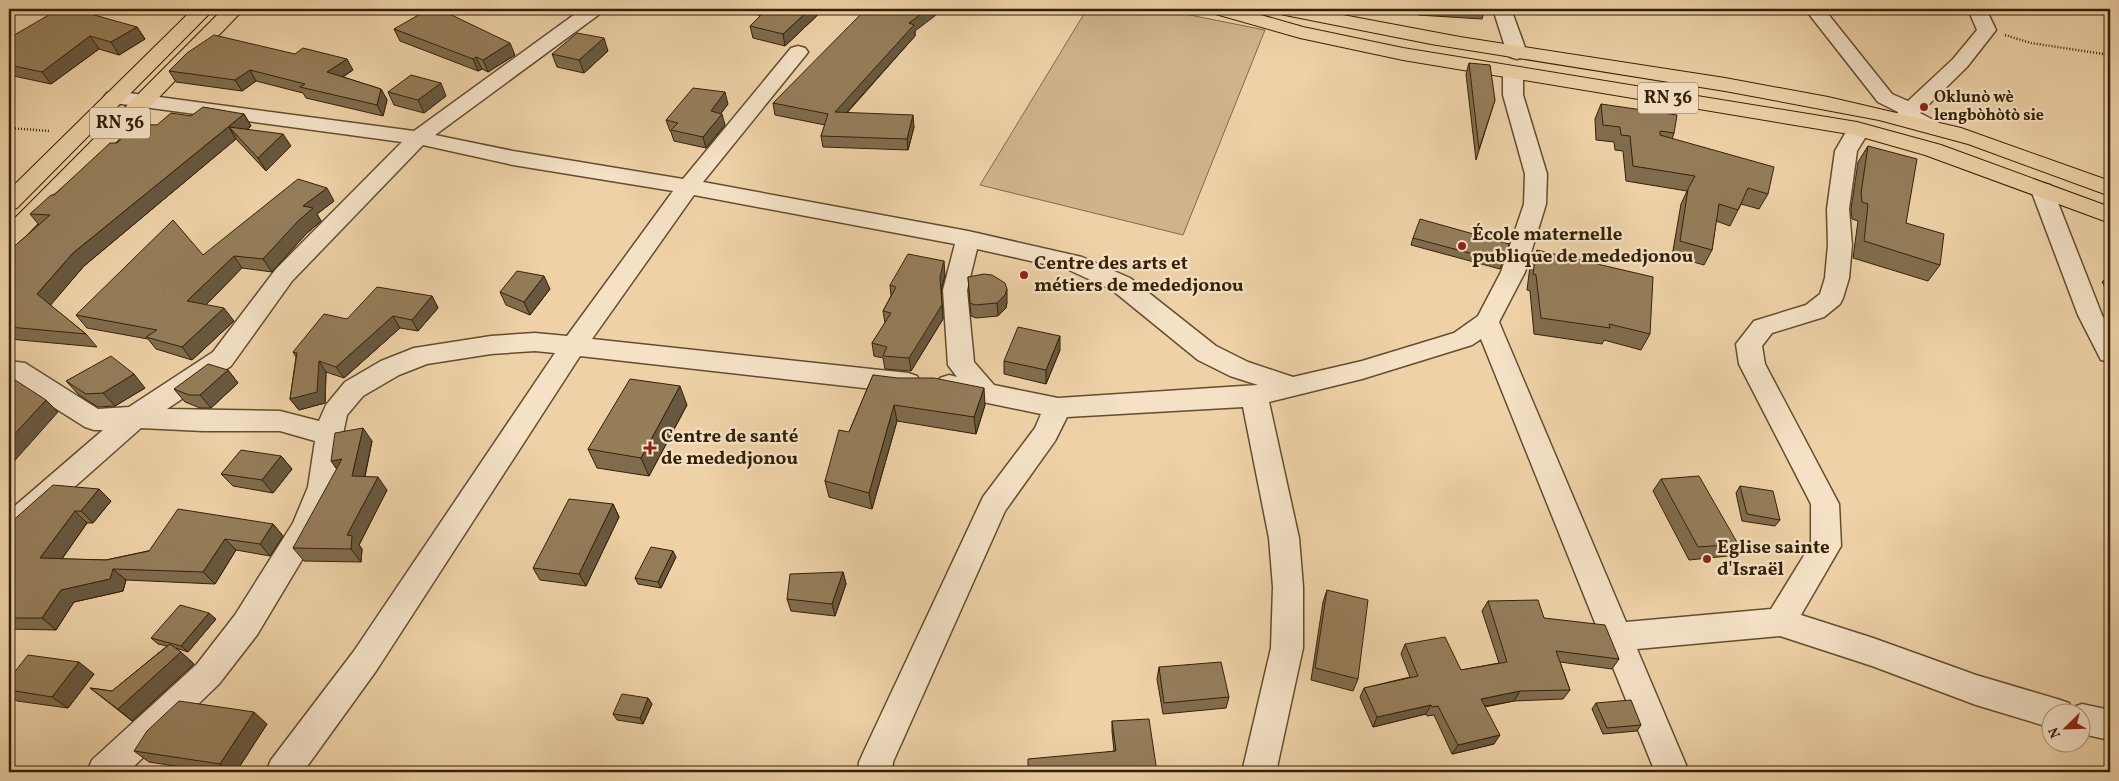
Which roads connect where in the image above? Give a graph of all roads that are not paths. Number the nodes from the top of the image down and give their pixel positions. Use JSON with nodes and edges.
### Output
{"nodes":[{"id":1,"x":204,"y":9,"type":"edge"},
{"id":2,"x":234,"y":9,"type":"edge"},
{"id":3,"x":594,"y":9,"type":"edge"},
{"id":4,"x":1219,"y":9,"type":"edge"},
{"id":5,"x":1285,"y":9,"type":"edge"},
{"id":6,"x":1502,"y":9,"type":"edge"},
{"id":7,"x":1814,"y":9,"type":"edge"},
{"id":8,"x":1977,"y":9,"type":"edge"},
{"id":9,"x":798,"y":52,"type":"dead end"},
{"id":10,"x":1515,"y":63,"type":"junction"},
{"id":11,"x":114,"y":97,"type":"junction"},
{"id":12,"x":142,"y":101,"type":"junction"},
{"id":13,"x":1908,"y":112,"type":"junction"},
{"id":14,"x":1866,"y":121,"type":"junction"},
{"id":15,"x":1932,"y":127,"type":"junction"},
{"id":16,"x":418,"y":138,"type":"junction"},
{"id":17,"x":2108,"y":187,"type":"edge"},
{"id":18,"x":689,"y":188,"type":"junction"},
{"id":19,"x":2042,"y":190,"type":"junction"},
{"id":20,"x":9,"y":203,"type":"edge"},
{"id":21,"x":2110,"y":215,"type":"edge"},
{"id":22,"x":9,"y":238,"type":"edge"},
{"id":23,"x":968,"y":239,"type":"junction"},
{"id":24,"x":1487,"y":322,"type":"junction"},
{"id":25,"x":573,"y":346,"type":"junction"},
{"id":26,"x":2110,"y":353,"type":"edge"},
{"id":27,"x":9,"y":370,"type":"edge"},
{"id":28,"x":1293,"y":387,"type":"junction"},
{"id":29,"x":986,"y":393,"type":"junction"},
{"id":30,"x":1254,"y":396,"type":"junction"},
{"id":31,"x":1058,"y":408,"type":"junction"},
{"id":32,"x":135,"y":417,"type":"junction"},
{"id":33,"x":329,"y":434,"type":"junction"},
{"id":34,"x":9,"y":528,"type":"edge"},
{"id":35,"x":1780,"y":622,"type":"junction"},
{"id":36,"x":1618,"y":637,"type":"junction"},
{"id":37,"x":2042,"y":710,"type":"edge"},
{"id":38,"x":2092,"y":721,"type":"edge"},
{"id":39,"x":2110,"y":725,"type":"edge"},
{"id":40,"x":104,"y":772,"type":"edge"},
{"id":41,"x":283,"y":772,"type":"edge"},
{"id":42,"x":875,"y":772,"type":"edge"},
{"id":43,"x":1259,"y":772,"type":"edge"},
{"id":44,"x":1672,"y":772,"type":"edge"}],
"edges":[{"from":1,"to":11,"type":"main road","number":"RN 36"},
{"from":2,"to":12,"type":"main road","number":"RN 36"},
{"from":3,"to":16,"type":"street"},
{"from":4,"to":10,"type":"main road","number":"RN 36"},
{"from":5,"to":10,"type":"main road","number":"RN 36"},
{"from":6,"to":10,"type":"street"},
{"from":7,"to":13,"type":"street"},
{"from":8,"to":13,"type":"street"},
{"from":9,"to":18,"type":"street"},
{"from":10,"to":14,"type":"main road","number":"RN 36"},
{"from":10,"to":24,"type":"street"},
{"from":11,"to":12,"type":"street"},
{"from":11,"to":20,"type":"main road","number":"RN 36"},
{"from":12,"to":16,"type":"street"},
{"from":12,"to":22,"type":"main road","number":"RN 36"},
{"from":13,"to":14,"type":"street"},
{"from":13,"to":15,"type":"street"},
{"from":14,"to":15,"type":"main road","number":"RN 36"},
{"from":14,"to":19,"type":"main road","number":"RN 36"},
{"from":14,"to":35,"type":"street"},
{"from":15,"to":17,"type":"main road","number":"RN 36"},
{"from":16,"to":18,"type":"street"},
{"from":16,"to":32,"type":"street"},
{"from":18,"to":23,"type":"street"},
{"from":18,"to":25,"type":"street"},
{"from":19,"to":21,"type":"main road","number":"RN 36"},
{"from":19,"to":26,"type":"street"},
{"from":23,"to":28,"type":"street"},
{"from":23,"to":29,"type":"street"},
{"from":24,"to":28,"type":"street"},
{"from":24,"to":36,"type":"street"},
{"from":25,"to":29,"type":"street"},
{"from":25,"to":33,"type":"street"},
{"from":25,"to":41,"type":"street"},
{"from":27,"to":32,"type":"street"},
{"from":28,"to":30,"type":"street"},
{"from":29,"to":31,"type":"street"},
{"from":30,"to":31,"type":"street"},
{"from":30,"to":43,"type":"street"},
{"from":31,"to":42,"type":"street"},
{"from":32,"to":33,"type":"street"},
{"from":32,"to":34,"type":"street"},
{"from":33,"to":40,"type":"street"},
{"from":35,"to":36,"type":"street"},
{"from":35,"to":37,"type":"street"},
{"from":36,"to":44,"type":"street"},
{"from":38,"to":39,"type":"street"}]}
